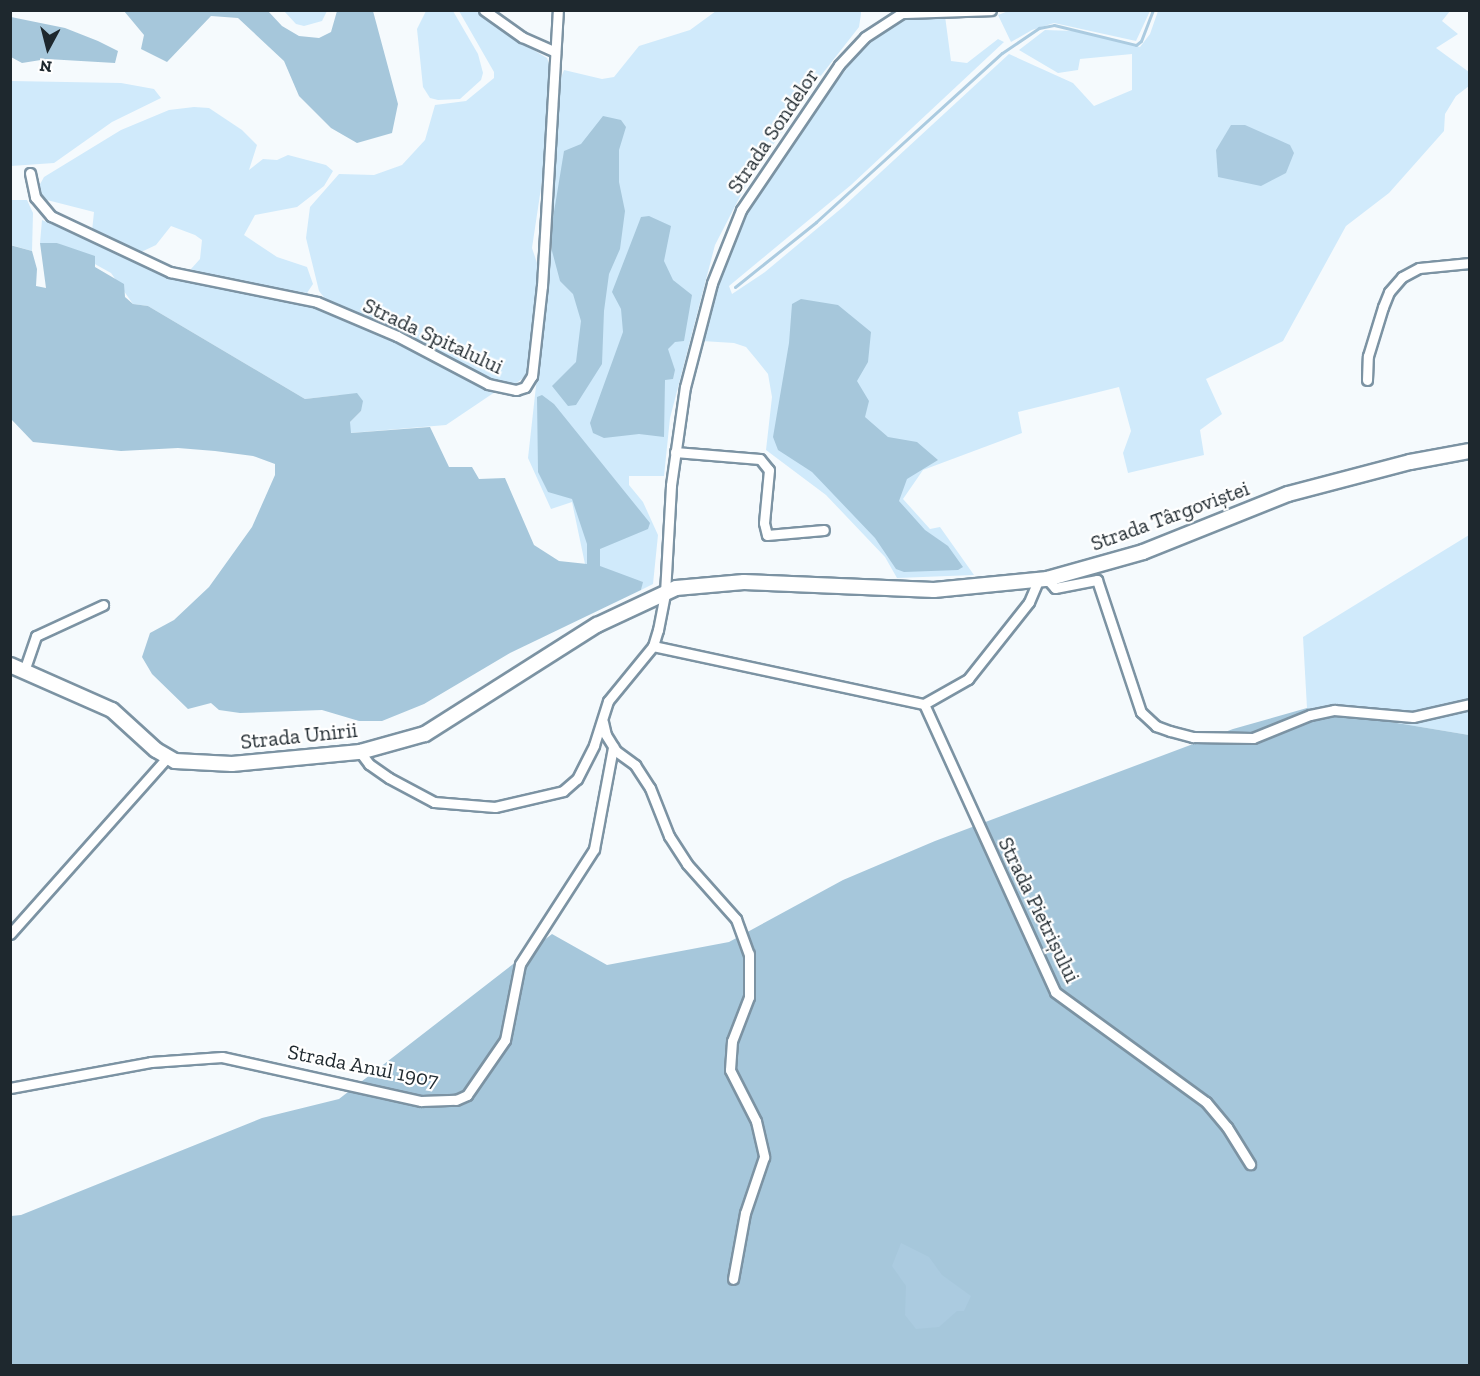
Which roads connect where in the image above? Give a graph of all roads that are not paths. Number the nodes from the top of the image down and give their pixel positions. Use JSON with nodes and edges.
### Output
{"nodes":[{"id":1,"x":484,"y":10,"type":"edge"},
{"id":2,"x":558,"y":10,"type":"edge"},
{"id":3,"x":991,"y":10,"type":"edge"},
{"id":4,"x":555,"y":52,"type":"junction"},
{"id":5,"x":30,"y":173,"type":"dead end"},
{"id":6,"x":1470,"y":263,"type":"edge"},
{"id":7,"x":1367,"y":380,"type":"dead end"},
{"id":8,"x":1470,"y":451,"type":"edge"},
{"id":9,"x":675,"y":452,"type":"junction"},
{"id":10,"x":824,"y":530,"type":"dead end"},
{"id":11,"x":1094,"y":574,"type":"junction"},
{"id":12,"x":1043,"y":579,"type":"junction"},
{"id":13,"x":664,"y":592,"type":"junction"},
{"id":14,"x":103,"y":605,"type":"dead end"},
{"id":15,"x":652,"y":646,"type":"junction"},
{"id":16,"x":10,"y":665,"type":"edge"},
{"id":17,"x":24,"y":671,"type":"junction"},
{"id":18,"x":924,"y":704,"type":"junction"},
{"id":19,"x":1470,"y":704,"type":"edge"},
{"id":20,"x":603,"y":720,"type":"junction"},
{"id":21,"x":614,"y":747,"type":"junction"},
{"id":22,"x":360,"y":752,"type":"junction"},
{"id":23,"x":167,"y":758,"type":"junction"},
{"id":24,"x":10,"y":934,"type":"edge"},
{"id":25,"x":10,"y":1088,"type":"edge"},
{"id":26,"x":1250,"y":1164,"type":"dead end"},
{"id":27,"x":733,"y":1279,"type":"dead end"}],
"edges":[{"from":1,"to":4,"type":"street"},
{"from":2,"to":4,"type":"street","name":"Strada Spitalului"},
{"from":3,"to":9,"type":"street","name":"Strada Sondelor"},
{"from":4,"to":5,"type":"street","name":"Strada Spitalului"},
{"from":6,"to":7,"type":"street"},
{"from":8,"to":11,"type":"main road","name":"Strada Târgoviștei"},
{"from":9,"to":10,"type":"street"},
{"from":9,"to":13,"type":"street","name":"Strada Sondelor"},
{"from":11,"to":12,"type":"main road","name":"Strada Târgoviștei"},
{"from":11,"to":19,"type":"street"},
{"from":12,"to":13,"type":"main road","name":"Strada Târgoviștei"},
{"from":12,"to":18,"type":"street"},
{"from":13,"to":15,"type":"street"},
{"from":13,"to":22,"type":"main road","name":"Strada Unirii"},
{"from":14,"to":17,"type":"street"},
{"from":15,"to":18,"type":"street"},
{"from":15,"to":20,"type":"street"},
{"from":16,"to":17,"type":"main road"},
{"from":17,"to":23,"type":"main road"},
{"from":18,"to":26,"type":"street","name":"Strada Pietrișului"},
{"from":20,"to":21,"type":"street"},
{"from":20,"to":22,"type":"street"},
{"from":21,"to":25,"type":"street","name":"Strada Anul 1907"},
{"from":21,"to":27,"type":"street"},
{"from":22,"to":23,"type":"main road","name":"Strada Unirii"},
{"from":23,"to":24,"type":"street"}]}
